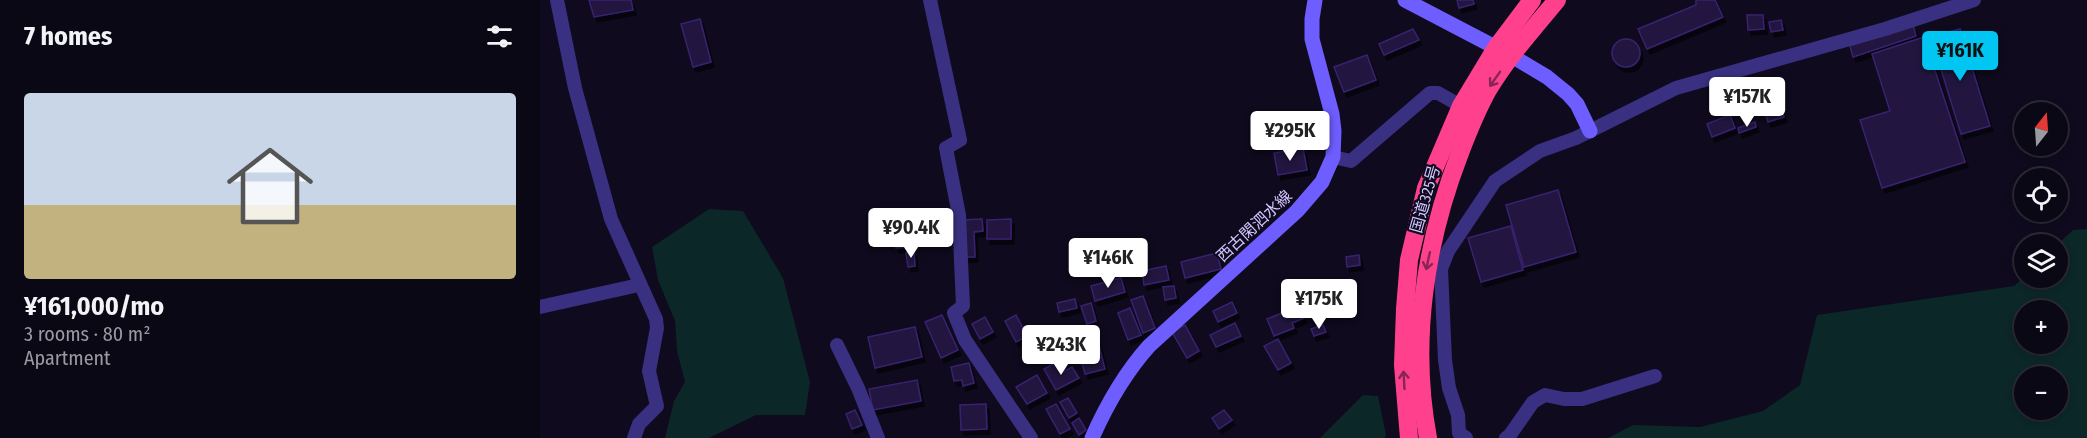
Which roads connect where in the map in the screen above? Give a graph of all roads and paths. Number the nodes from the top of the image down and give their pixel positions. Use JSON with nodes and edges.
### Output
{"nodes":[{"id":1,"x":557,"y":0,"type":"edge"},
{"id":2,"x":930,"y":0,"type":"edge"},
{"id":3,"x":1315,"y":0,"type":"edge"},
{"id":4,"x":1405,"y":0,"type":"edge"},
{"id":5,"x":1532,"y":0,"type":"edge"},
{"id":6,"x":1557,"y":0,"type":"edge"},
{"id":7,"x":1974,"y":0,"type":"edge"},
{"id":8,"x":1504,"y":52,"type":"junction"},
{"id":9,"x":1461,"y":106,"type":"junction"},
{"id":10,"x":1590,"y":131,"type":"junction"},
{"id":11,"x":1333,"y":158,"type":"junction"},
{"id":12,"x":639,"y":285,"type":"junction"},
{"id":13,"x":540,"y":307,"type":"edge"},
{"id":14,"x":837,"y":345,"type":"dead end"},
{"id":15,"x":1655,"y":376,"type":"dead end"},
{"id":16,"x":634,"y":438,"type":"edge"},
{"id":17,"x":878,"y":438,"type":"edge"},
{"id":18,"x":1031,"y":438,"type":"edge"},
{"id":19,"x":1092,"y":438,"type":"edge"},
{"id":20,"x":1409,"y":438,"type":"edge"},
{"id":21,"x":1428,"y":438,"type":"edge"},
{"id":22,"x":1466,"y":438,"type":"edge"},
{"id":23,"x":1506,"y":438,"type":"edge"}],
"edges":[{"from":1,"to":12,"type":"street"},
{"from":2,"to":18,"type":"street"},
{"from":3,"to":11,"type":"main road","name":"西古閑泗水線"},
{"from":4,"to":8,"type":"main road"},
{"from":5,"to":8,"type":"highway","name":"国道325号"},
{"from":6,"to":8,"type":"highway","name":"国道325号"},
{"from":7,"to":10,"type":"street"},
{"from":8,"to":9,"type":"highway","name":"国道325号"},
{"from":8,"to":10,"type":"main road"},
{"from":8,"to":21,"type":"highway","name":"国道325号","one_way":true},
{"from":9,"to":11,"type":"street"},
{"from":20,"to":9,"type":"highway","name":"国道325号","one_way":true},
{"from":10,"to":22,"type":"street"},
{"from":11,"to":19,"type":"main road","name":"西古閑泗水線"},
{"from":12,"to":13,"type":"street"},
{"from":12,"to":16,"type":"street"},
{"from":14,"to":17,"type":"street"},
{"from":15,"to":23,"type":"street"}]}
